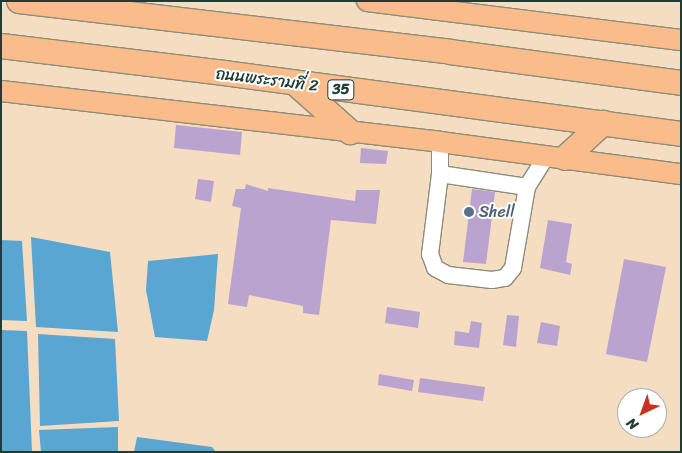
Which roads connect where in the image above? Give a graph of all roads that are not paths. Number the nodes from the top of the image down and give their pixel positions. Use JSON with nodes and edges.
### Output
{"nodes":[{"id":1,"x":19,"y":1,"type":"edge"},
{"id":2,"x":172,"y":1,"type":"edge"},
{"id":3,"x":367,"y":1,"type":"edge"},
{"id":4,"x":135,"y":15,"type":"junction"},
{"id":5,"x":681,"y":40,"type":"edge"},
{"id":6,"x":1,"y":46,"type":"edge"},
{"id":7,"x":295,"y":83,"type":"junction"},
{"id":8,"x":681,"y":83,"type":"edge"},
{"id":9,"x":1,"y":91,"type":"edge"},
{"id":10,"x":603,"y":123,"type":"junction"},
{"id":11,"x":350,"y":132,"type":"junction"},
{"id":12,"x":681,"y":134,"type":"edge"},
{"id":13,"x":440,"y":142,"type":"junction"},
{"id":14,"x":556,"y":157,"type":"junction"},
{"id":15,"x":440,"y":174,"type":"junction"},
{"id":16,"x":681,"y":174,"type":"edge"},
{"id":17,"x":527,"y":187,"type":"junction"}],
"edges":[{"from":1,"to":4,"type":"highway"},
{"from":2,"to":4,"type":"highway"},
{"from":3,"to":5,"type":"main road"},
{"from":4,"to":8,"type":"highway"},
{"from":6,"to":7,"type":"highway","name":"ถนนพระรามที่ 2","number":"35"},
{"from":7,"to":10,"type":"highway","name":"ถนนพระรามที่ 2","number":"35"},
{"from":7,"to":11,"type":"highway"},
{"from":9,"to":11,"type":"main road"},
{"from":10,"to":12,"type":"highway","name":"ถนนพระรามที่ 2","number":"35"},
{"from":10,"to":14,"type":"highway"},
{"from":11,"to":13,"type":"main road"},
{"from":13,"to":14,"type":"main road"},
{"from":13,"to":15,"type":"lane"},
{"from":14,"to":16,"type":"main road"},
{"from":14,"to":17,"type":"lane"},
{"from":15,"to":17,"type":"lane"},
{"from":15,"to":17,"type":"lane"}]}
